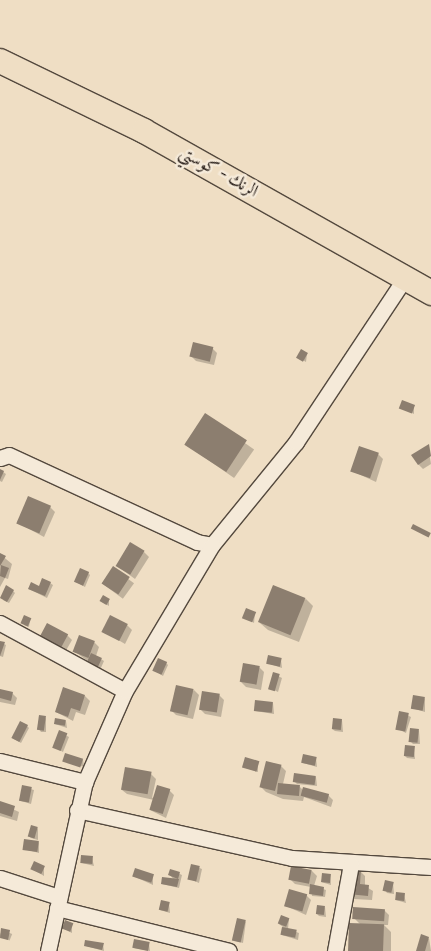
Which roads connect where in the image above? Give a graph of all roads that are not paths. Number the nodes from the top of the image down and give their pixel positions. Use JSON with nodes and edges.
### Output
{"nodes":[{"id":1,"x":0,"y":61,"type":"edge"},
{"id":2,"x":405,"y":278,"type":"junction"},
{"id":3,"x":431,"y":293,"type":"edge"},
{"id":4,"x":0,"y":458,"type":"edge"},
{"id":5,"x":212,"y":544,"type":"junction"},
{"id":6,"x":0,"y":623,"type":"edge"},
{"id":7,"x":125,"y":691,"type":"junction"},
{"id":8,"x":0,"y":761,"type":"edge"},
{"id":9,"x":85,"y":782,"type":"junction"},
{"id":10,"x":77,"y":810,"type":"junction"},
{"id":11,"x":351,"y":864,"type":"junction"},
{"id":12,"x":431,"y":866,"type":"edge"},
{"id":13,"x":0,"y":878,"type":"edge"},
{"id":14,"x":58,"y":903,"type":"junction"},
{"id":15,"x":48,"y":951,"type":"edge"},
{"id":16,"x":229,"y":951,"type":"edge"},
{"id":17,"x":335,"y":951,"type":"edge"}],
"edges":[{"from":1,"to":2,"type":"main road","name":"الرنك - كوستي"},
{"from":2,"to":3,"type":"main road","name":"الرنك - كوستي"},
{"from":2,"to":5,"type":"street"},
{"from":4,"to":5,"type":"street"},
{"from":5,"to":7,"type":"street"},
{"from":6,"to":7,"type":"street"},
{"from":7,"to":9,"type":"street"},
{"from":8,"to":9,"type":"street"},
{"from":9,"to":10,"type":"street"},
{"from":10,"to":11,"type":"street"},
{"from":10,"to":14,"type":"street"},
{"from":11,"to":12,"type":"street"},
{"from":11,"to":17,"type":"street"},
{"from":13,"to":14,"type":"street"},
{"from":14,"to":15,"type":"street"},
{"from":14,"to":16,"type":"street"}]}
